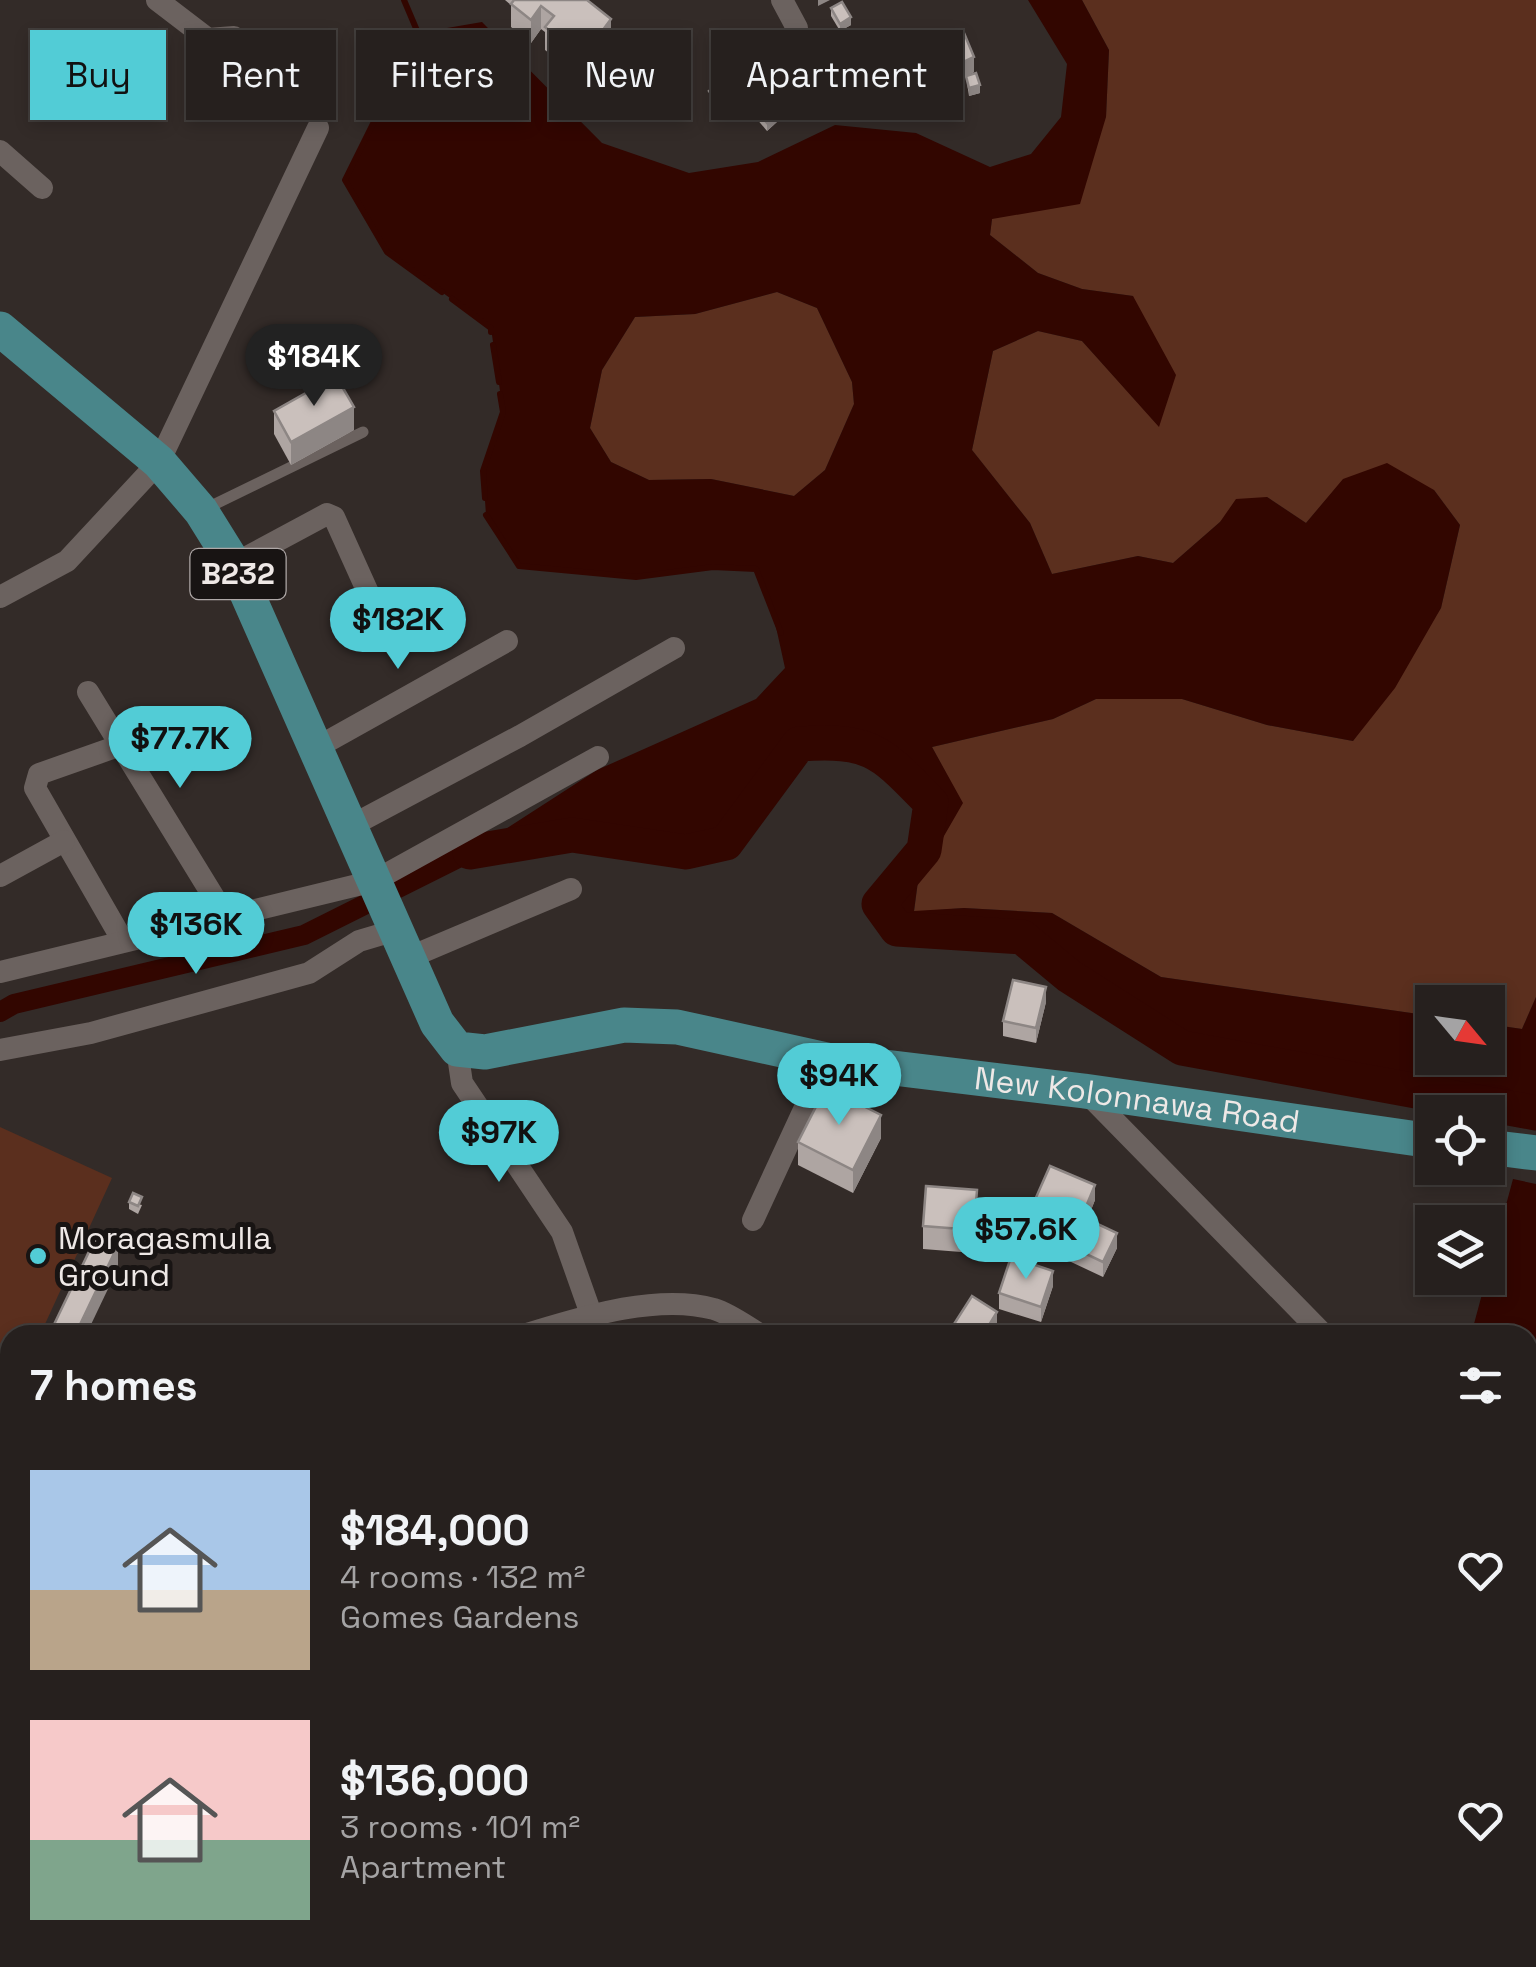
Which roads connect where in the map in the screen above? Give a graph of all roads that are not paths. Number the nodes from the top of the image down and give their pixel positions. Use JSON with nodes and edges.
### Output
{"nodes":[{"id":1,"x":157,"y":0,"type":"edge"},
{"id":2,"x":782,"y":0,"type":"edge"},
{"id":3,"x":797,"y":28,"type":"dead end"},
{"id":4,"x":196,"y":30,"type":"edge"},
{"id":5,"x":318,"y":128,"type":"dead end"},
{"id":6,"x":0,"y":152,"type":"edge"},
{"id":7,"x":42,"y":188,"type":"dead end"},
{"id":8,"x":0,"y":329,"type":"edge"},
{"id":9,"x":362,"y":432,"type":"dead end"},
{"id":10,"x":159,"y":462,"type":"junction"},
{"id":11,"x":201,"y":511,"type":"junction"},
{"id":12,"x":234,"y":564,"type":"junction"},
{"id":13,"x":0,"y":597,"type":"edge"},
{"id":14,"x":380,"y":619,"type":"dead end"},
{"id":15,"x":507,"y":641,"type":"dead end"},
{"id":16,"x":674,"y":648,"type":"dead end"},
{"id":17,"x":88,"y":692,"type":"dead end"},
{"id":18,"x":121,"y":745,"type":"junction"},
{"id":19,"x":314,"y":749,"type":"junction"},
{"id":20,"x":598,"y":756,"type":"dead end"},
{"id":21,"x":349,"y":827,"type":"junction"},
{"id":22,"x":64,"y":842,"type":"junction"},
{"id":23,"x":0,"y":876,"type":"edge"},
{"id":24,"x":375,"y":885,"type":"junction"},
{"id":25,"x":572,"y":889,"type":"dead end"},
{"id":26,"x":226,"y":917,"type":"junction"},
{"id":27,"x":399,"y":937,"type":"junction"},
{"id":28,"x":123,"y":941,"type":"junction"},
{"id":29,"x":0,"y":972,"type":"edge"},
{"id":30,"x":457,"y":1049,"type":"junction"},
{"id":31,"x":0,"y":1050,"type":"edge"},
{"id":32,"x":827,"y":1060,"type":"junction"},
{"id":33,"x":1084,"y":1091,"type":"junction"},
{"id":34,"x":1415,"y":1139,"type":"edge"},
{"id":35,"x":1505,"y":1150,"type":"edge"},
{"id":36,"x":1536,"y":1153,"type":"edge"},
{"id":37,"x":753,"y":1220,"type":"dead end"},
{"id":38,"x":591,"y":1314,"type":"junction"},
{"id":39,"x":556,"y":1325,"type":"edge"},
{"id":40,"x":744,"y":1325,"type":"edge"},
{"id":41,"x":1314,"y":1325,"type":"edge"}],
"edges":[{"from":1,"to":4,"type":"street"},
{"from":2,"to":3,"type":"street"},
{"from":5,"to":10,"type":"street"},
{"from":6,"to":7,"type":"street"},
{"from":8,"to":10,"type":"main road","number":"B232"},
{"from":9,"to":11,"type":"lane"},
{"from":10,"to":11,"type":"main road","number":"B232"},
{"from":10,"to":13,"type":"street"},
{"from":11,"to":12,"type":"main road","number":"B232"},
{"from":12,"to":14,"type":"street"},
{"from":12,"to":19,"type":"main road","number":"B232"},
{"from":15,"to":19,"type":"street"},
{"from":16,"to":21,"type":"street"},
{"from":17,"to":18,"type":"street"},
{"from":18,"to":22,"type":"street"},
{"from":18,"to":26,"type":"street"},
{"from":19,"to":21,"type":"main road","number":"B232"},
{"from":20,"to":24,"type":"street"},
{"from":21,"to":24,"type":"main road","number":"B232"},
{"from":22,"to":23,"type":"street"},
{"from":22,"to":28,"type":"street"},
{"from":24,"to":26,"type":"street"},
{"from":24,"to":27,"type":"main road","number":"B232"},
{"from":25,"to":27,"type":"street"},
{"from":26,"to":28,"type":"street"},
{"from":27,"to":30,"type":"main road","number":"B232"},
{"from":27,"to":31,"type":"street"},
{"from":28,"to":29,"type":"street"},
{"from":30,"to":32,"type":"main road","name":"New Kolonnawa Road"},
{"from":30,"to":38,"type":"street"},
{"from":32,"to":33,"type":"main road","name":"New Kolonnawa Road"},
{"from":32,"to":37,"type":"street"},
{"from":33,"to":34,"type":"main road","name":"New Kolonnawa Road"},
{"from":33,"to":41,"type":"street"},
{"from":35,"to":36,"type":"main road"},
{"from":38,"to":39,"type":"street"},
{"from":38,"to":40,"type":"street"}]}
